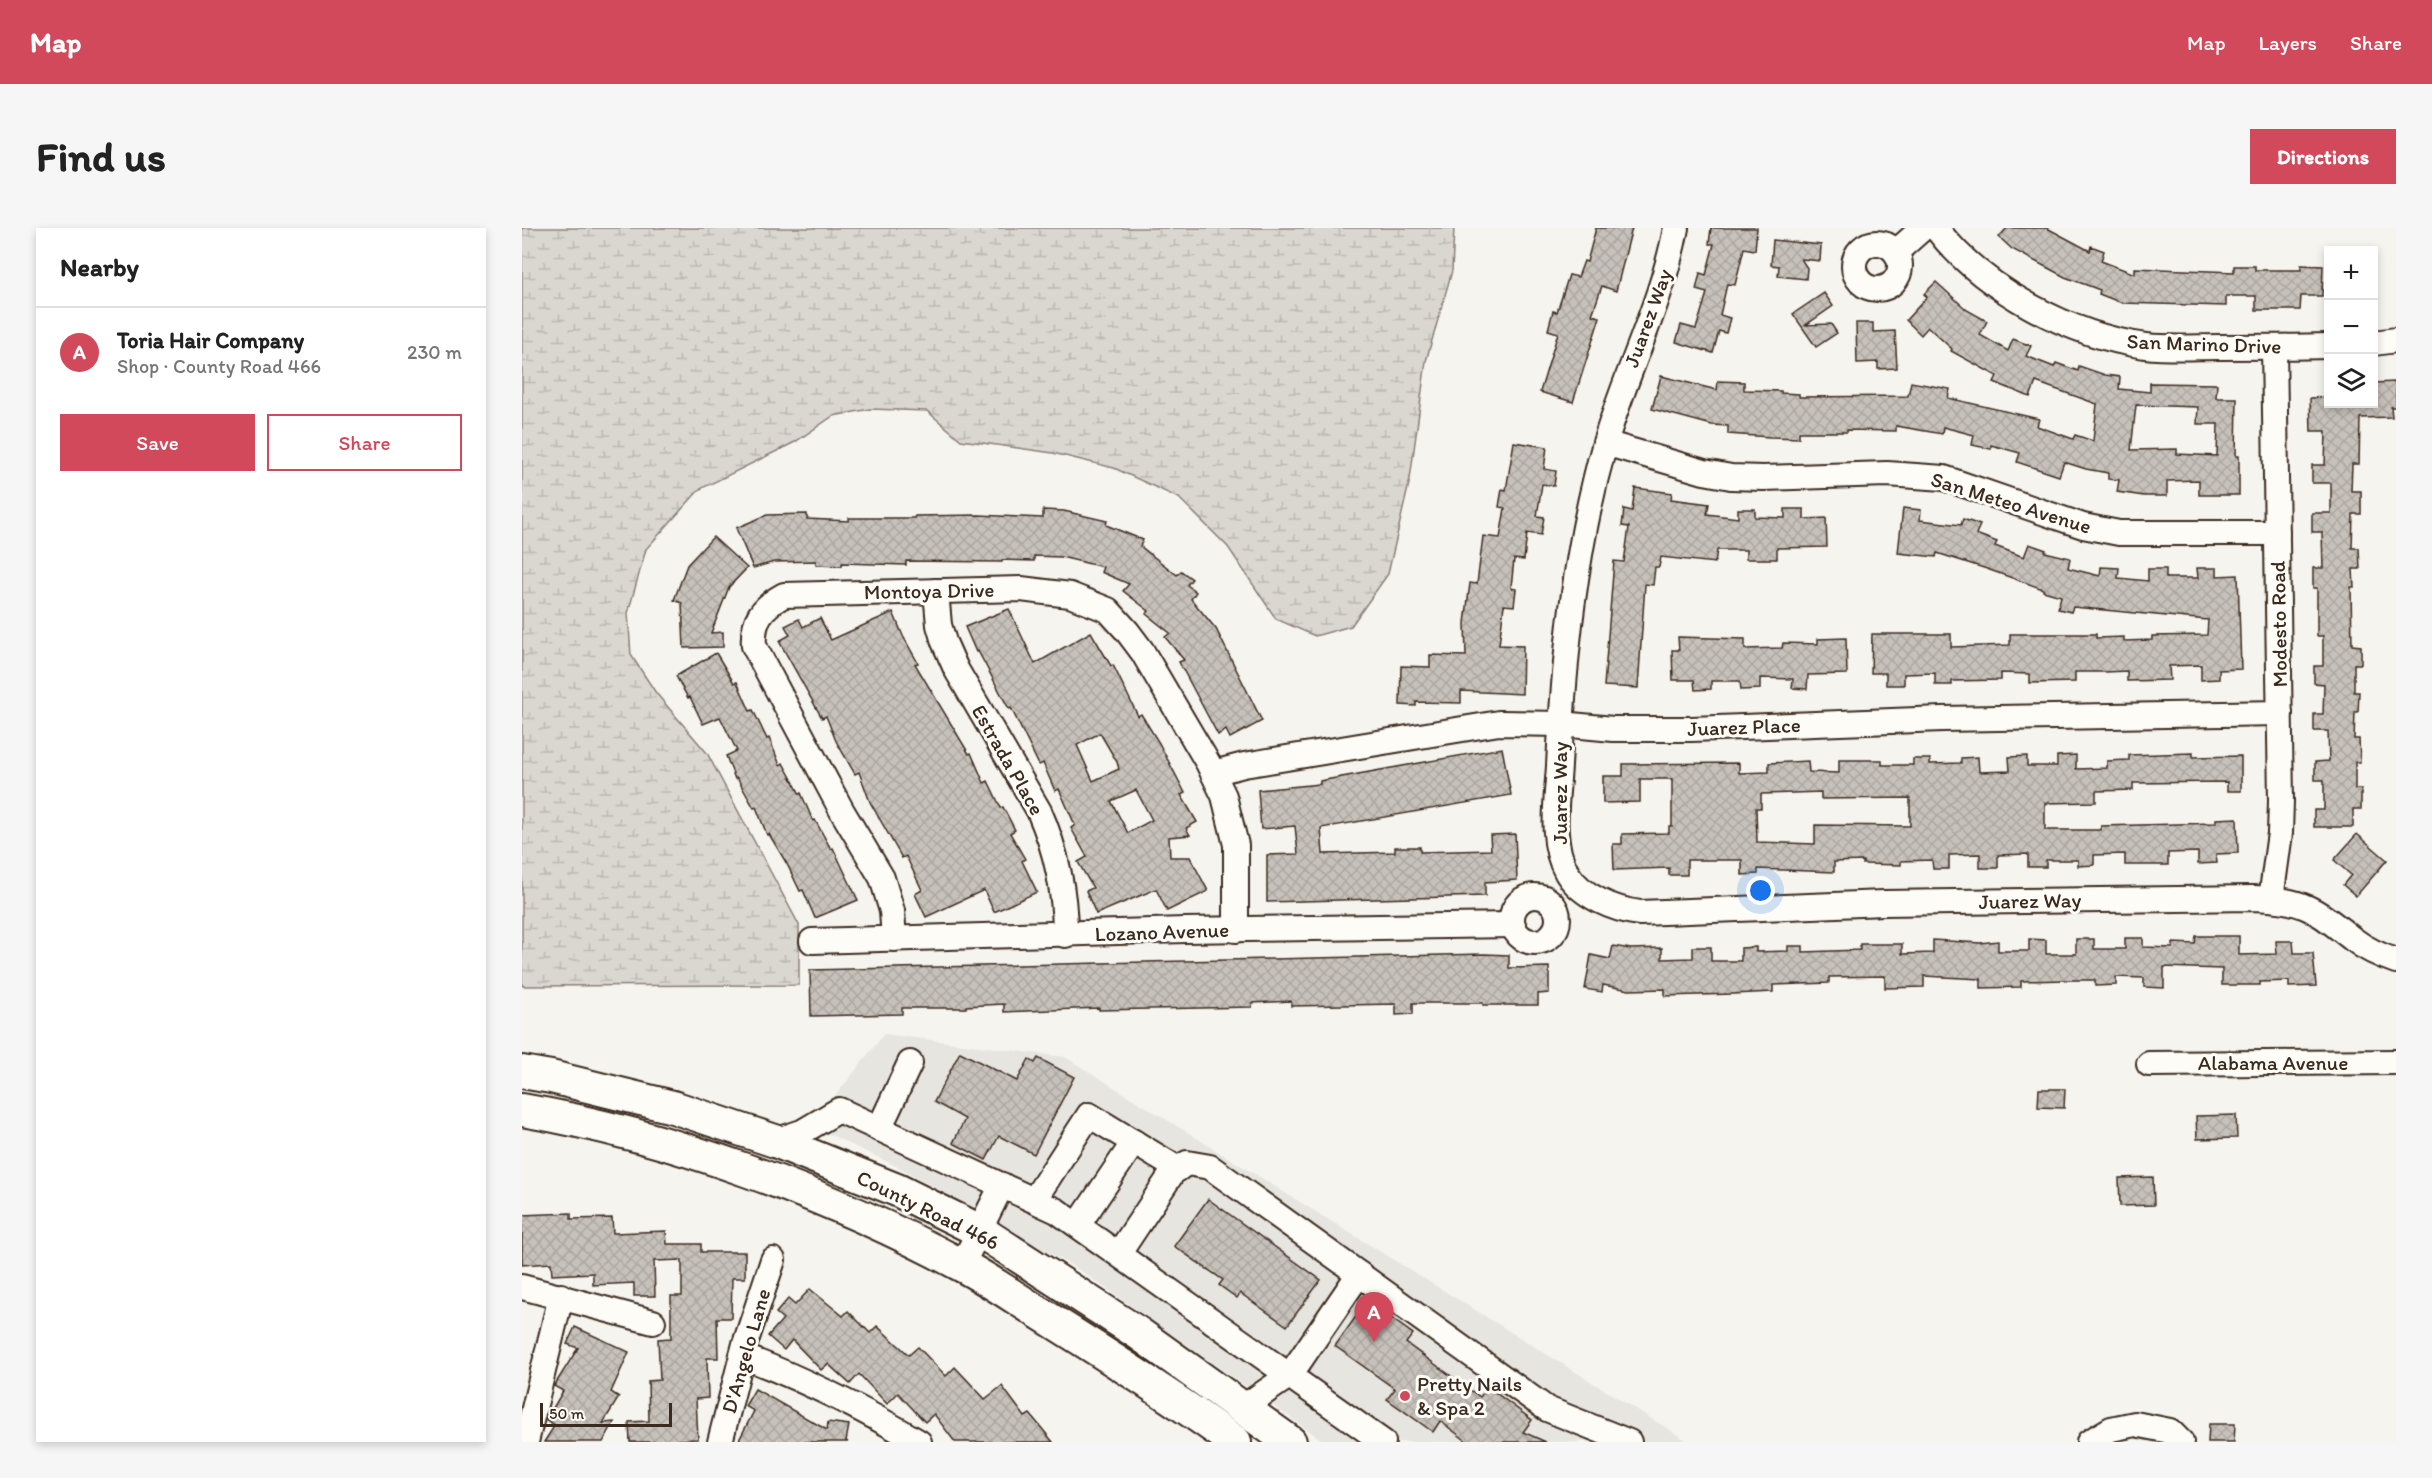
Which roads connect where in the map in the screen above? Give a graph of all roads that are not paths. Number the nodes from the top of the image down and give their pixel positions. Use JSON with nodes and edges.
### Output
{"nodes":[{"id":1,"x":1676,"y":228,"type":"edge"},
{"id":2,"x":1923,"y":228,"type":"edge"},
{"id":3,"x":1936,"y":228,"type":"edge"},
{"id":4,"x":1896,"y":252,"type":"dead end"},
{"id":5,"x":2396,"y":340,"type":"edge"},
{"id":6,"x":2378,"y":342,"type":"edge"},
{"id":7,"x":2324,"y":346,"type":"edge"},
{"id":8,"x":2274,"y":347,"type":"junction"},
{"id":9,"x":1605,"y":443,"type":"junction"},
{"id":10,"x":2277,"y":533,"type":"junction"},
{"id":11,"x":936,"y":591,"type":"junction"},
{"id":12,"x":2280,"y":713,"type":"junction"},
{"id":13,"x":1561,"y":724,"type":"junction"},
{"id":14,"x":1213,"y":773,"type":"junction"},
{"id":15,"x":2271,"y":899,"type":"junction"},
{"id":16,"x":1513,"y":925,"type":"dead end"},
{"id":17,"x":1236,"y":930,"type":"junction"},
{"id":18,"x":1065,"y":935,"type":"junction"},
{"id":19,"x":894,"y":939,"type":"junction"},
{"id":20,"x":812,"y":941,"type":"dead end"},
{"id":21,"x":2396,"y":961,"type":"edge"},
{"id":22,"x":2396,"y":1062,"type":"edge"},
{"id":23,"x":910,"y":1063,"type":"dead end"},
{"id":24,"x":2149,"y":1064,"type":"dead end"},
{"id":25,"x":522,"y":1072,"type":"edge"},
{"id":26,"x":522,"y":1110,"type":"edge"},
{"id":27,"x":879,"y":1129,"type":"junction"},
{"id":28,"x":775,"y":1141,"type":"junction"},
{"id":29,"x":1134,"y":1142,"type":"junction"},
{"id":30,"x":1178,"y":1169,"type":"junction"},
{"id":31,"x":1002,"y":1185,"type":"junction"},
{"id":32,"x":1034,"y":1200,"type":"junction"},
{"id":33,"x":1078,"y":1226,"type":"junction"},
{"id":34,"x":980,"y":1231,"type":"junction"},
{"id":35,"x":1119,"y":1253,"type":"junction"},
{"id":36,"x":773,"y":1260,"type":"dead end"},
{"id":37,"x":962,"y":1265,"type":"junction"},
{"id":38,"x":1359,"y":1274,"type":"junction"},
{"id":39,"x":522,"y":1287,"type":"edge"},
{"id":40,"x":561,"y":1296,"type":"junction"},
{"id":41,"x":653,"y":1322,"type":"dead end"},
{"id":42,"x":742,"y":1356,"type":"junction"},
{"id":43,"x":1290,"y":1375,"type":"junction"},
{"id":44,"x":1242,"y":1408,"type":"junction"},
{"id":45,"x":526,"y":1442,"type":"edge"},
{"id":46,"x":720,"y":1442,"type":"edge"},
{"id":47,"x":919,"y":1442,"type":"edge"},
{"id":48,"x":1235,"y":1442,"type":"edge"},
{"id":49,"x":1290,"y":1442,"type":"edge"},
{"id":50,"x":1383,"y":1442,"type":"edge"},
{"id":51,"x":1629,"y":1442,"type":"edge"},
{"id":52,"x":2088,"y":1442,"type":"edge"},
{"id":53,"x":2181,"y":1442,"type":"edge"}],
"edges":[{"from":1,"to":9,"type":"street","name":"Juarez Way"},
{"from":2,"to":4,"type":"street"},
{"from":3,"to":8,"type":"street","name":"San Marino Drive"},
{"from":5,"to":6,"type":"street"},
{"from":7,"to":8,"type":"street","name":"San Marino Drive"},
{"from":8,"to":10,"type":"street","name":"Modesto Road"},
{"from":9,"to":10,"type":"street","name":"San Meteo Avenue"},
{"from":9,"to":13,"type":"street","name":"Juarez Way"},
{"from":10,"to":12,"type":"street","name":"Modesto Road"},
{"from":11,"to":14,"type":"street","name":"Montoya Drive"},
{"from":11,"to":18,"type":"street","name":"Estrada Place"},
{"from":11,"to":19,"type":"street","name":"Montoya Drive"},
{"from":12,"to":13,"type":"street","name":"Juarez Place"},
{"from":12,"to":15,"type":"street","name":"Modesto Road"},
{"from":13,"to":14,"type":"street","name":"Juarez Place"},
{"from":13,"to":15,"type":"street","name":"Juarez Way"},
{"from":14,"to":17,"type":"street","name":"Montoya Drive"},
{"from":15,"to":21,"type":"street","name":"Juarez Way"},
{"from":16,"to":17,"type":"street","name":"Lozano Avenue"},
{"from":17,"to":18,"type":"street","name":"Lozano Avenue"},
{"from":18,"to":19,"type":"street","name":"Lozano Avenue"},
{"from":19,"to":20,"type":"street","name":"Lozano Avenue"},
{"from":22,"to":24,"type":"street","name":"Alabama Avenue"},
{"from":23,"to":27,"type":"street"},
{"from":25,"to":28,"type":"main road","name":"County Road 466"},
{"from":26,"to":37,"type":"main road","name":"County Road 466"},
{"from":27,"to":28,"type":"street"},
{"from":27,"to":31,"type":"street"},
{"from":28,"to":34,"type":"main road","name":"County Road 466"},
{"from":29,"to":30,"type":"street"},
{"from":29,"to":32,"type":"street"},
{"from":29,"to":33,"type":"street"},
{"from":30,"to":35,"type":"street"},
{"from":30,"to":38,"type":"street"},
{"from":31,"to":32,"type":"street"},
{"from":31,"to":34,"type":"street"},
{"from":32,"to":33,"type":"street"},
{"from":33,"to":35,"type":"street"},
{"from":34,"to":37,"type":"street"},
{"from":34,"to":44,"type":"main road","name":"County Road 466"},
{"from":35,"to":43,"type":"street"},
{"from":36,"to":42,"type":"street","name":"D'Angelo Lane"},
{"from":37,"to":48,"type":"main road","name":"County Road 466"},
{"from":38,"to":43,"type":"street"},
{"from":38,"to":51,"type":"street"},
{"from":39,"to":40,"type":"street"},
{"from":40,"to":41,"type":"street"},
{"from":40,"to":45,"type":"street"},
{"from":42,"to":46,"type":"street","name":"D'Angelo Lane"},
{"from":42,"to":47,"type":"street"},
{"from":43,"to":44,"type":"street"},
{"from":43,"to":50,"type":"street"},
{"from":44,"to":49,"type":"main road","name":"County Road 466"},
{"from":52,"to":53,"type":"street"}]}
